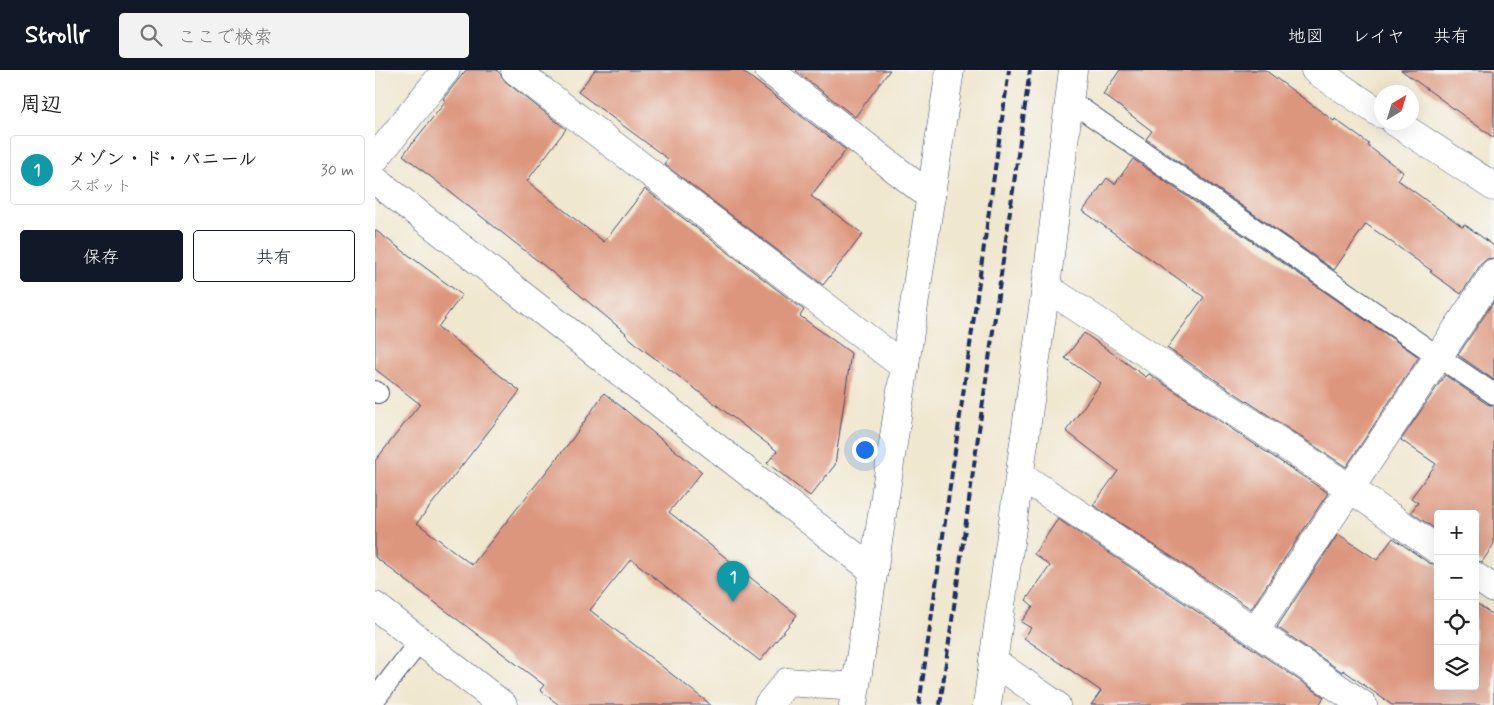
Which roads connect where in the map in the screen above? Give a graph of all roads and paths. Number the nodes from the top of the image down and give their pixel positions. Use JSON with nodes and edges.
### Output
{"nodes":[{"id":1,"x":446,"y":70,"type":"edge"},
{"id":2,"x":515,"y":70,"type":"edge"},
{"id":3,"x":769,"y":70,"type":"edge"},
{"id":4,"x":949,"y":70,"type":"edge"},
{"id":5,"x":1073,"y":70,"type":"edge"},
{"id":6,"x":1315,"y":70,"type":"edge"},
{"id":7,"x":1069,"y":100,"type":"junction"},
{"id":8,"x":1374,"y":109,"type":"edge"},
{"id":9,"x":1407,"y":130,"type":"edge"},
{"id":10,"x":375,"y":159,"type":"edge"},
{"id":11,"x":375,"y":180,"type":"edge"},
{"id":12,"x":1494,"y":187,"type":"edge"},
{"id":13,"x":931,"y":197,"type":"junction"},
{"id":14,"x":1494,"y":273,"type":"edge"},
{"id":15,"x":1046,"y":287,"type":"junction"},
{"id":16,"x":1439,"y":357,"type":"junction"},
{"id":17,"x":905,"y":368,"type":"junction"},
{"id":18,"x":1494,"y":394,"type":"edge"},
{"id":19,"x":1020,"y":475,"type":"junction"},
{"id":20,"x":1351,"y":489,"type":"junction"},
{"id":21,"x":1434,"y":547,"type":"edge"},
{"id":22,"x":874,"y":571,"type":"junction"},
{"id":23,"x":1479,"y":579,"type":"edge"},
{"id":24,"x":1494,"y":589,"type":"edge"},
{"id":25,"x":375,"y":606,"type":"edge"},
{"id":26,"x":1255,"y":631,"type":"junction"},
{"id":27,"x":419,"y":641,"type":"junction"},
{"id":28,"x":993,"y":661,"type":"junction"},
{"id":29,"x":854,"y":696,"type":"edge"},
{"id":30,"x":375,"y":699,"type":"edge"},
{"id":31,"x":503,"y":705,"type":"edge"},
{"id":32,"x":768,"y":705,"type":"edge"},
{"id":33,"x":987,"y":705,"type":"edge"},
{"id":34,"x":1055,"y":705,"type":"edge"},
{"id":35,"x":1363,"y":705,"type":"edge"}],
"edges":[{"from":1,"to":10,"type":"street"},
{"from":2,"to":17,"type":"street"},
{"from":3,"to":13,"type":"street"},
{"from":4,"to":13,"type":"street"},
{"from":5,"to":7,"type":"street"},
{"from":6,"to":8,"type":"street"},
{"from":7,"to":15,"type":"street"},
{"from":7,"to":16,"type":"lane"},
{"from":9,"to":12,"type":"street"},
{"from":11,"to":22,"type":"street"},
{"from":13,"to":17,"type":"street"},
{"from":14,"to":16,"type":"street"},
{"from":15,"to":19,"type":"street"},
{"from":15,"to":20,"type":"street"},
{"from":16,"to":18,"type":"lane"},
{"from":16,"to":20,"type":"street"},
{"from":17,"to":22,"type":"street"},
{"from":19,"to":26,"type":"street"},
{"from":19,"to":28,"type":"street"},
{"from":20,"to":21,"type":"street"},
{"from":20,"to":26,"type":"street"},
{"from":22,"to":29,"type":"street"},
{"from":23,"to":24,"type":"street"},
{"from":25,"to":27,"type":"street"},
{"from":26,"to":35,"type":"street"},
{"from":27,"to":30,"type":"lane"},
{"from":27,"to":31,"type":"street"},
{"from":28,"to":33,"type":"street"},
{"from":28,"to":34,"type":"street"},
{"from":29,"to":32,"type":"street"}]}
